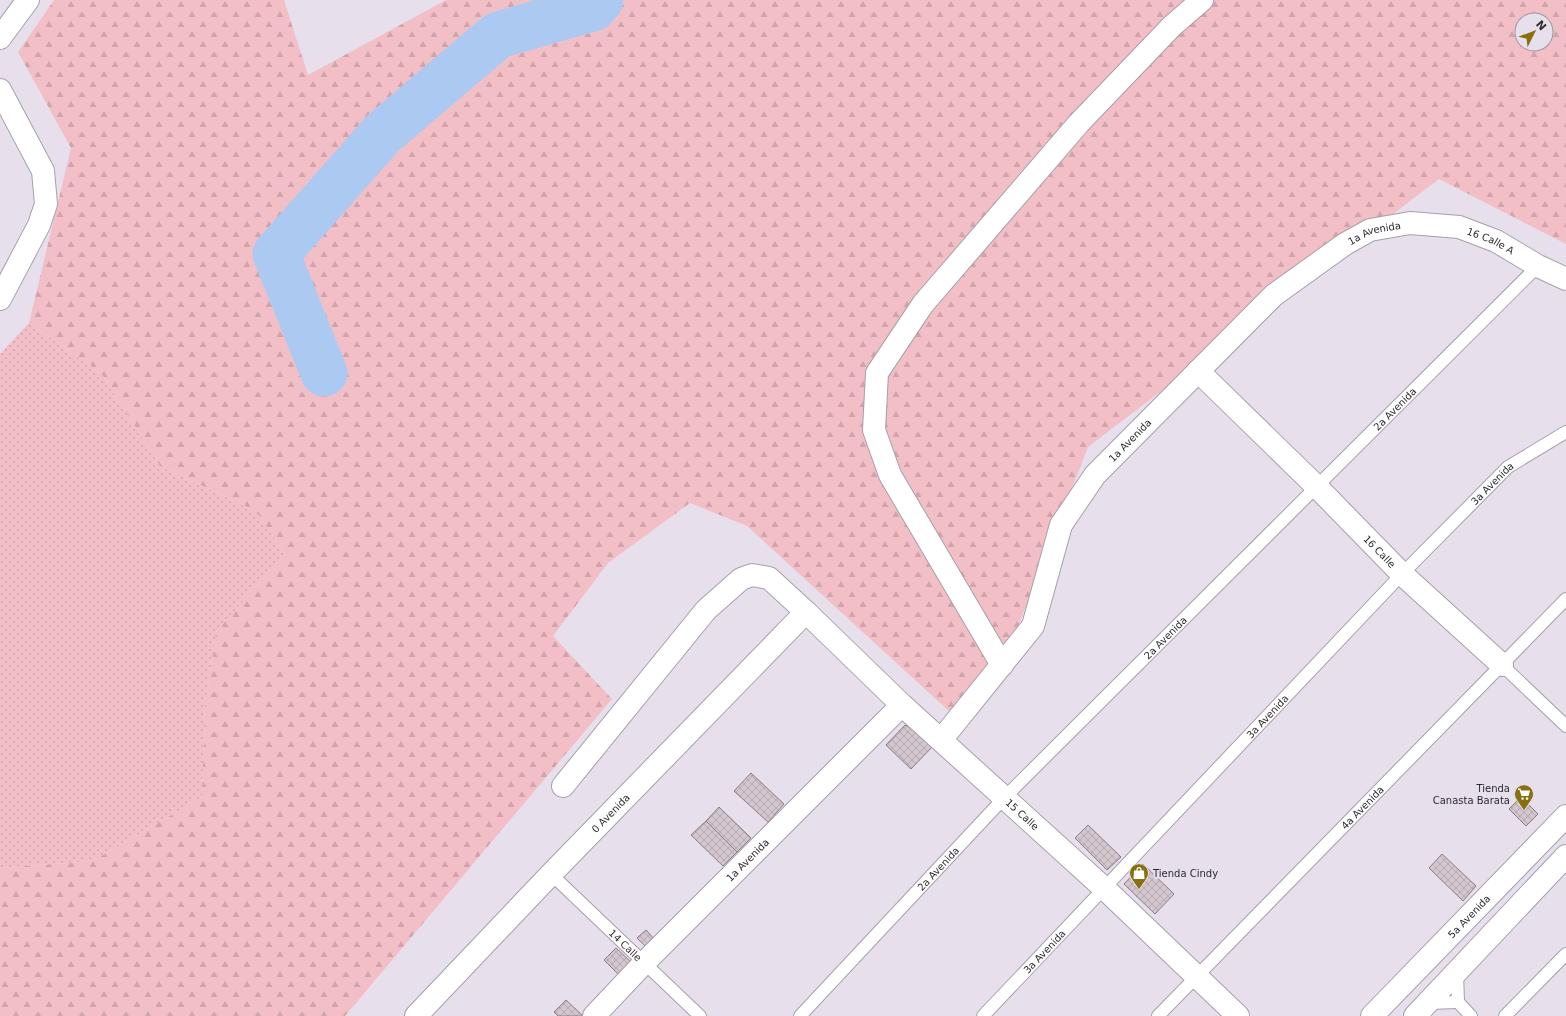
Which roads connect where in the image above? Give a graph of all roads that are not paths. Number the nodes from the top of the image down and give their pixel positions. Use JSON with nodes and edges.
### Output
{"nodes":[{"id":1,"x":28,"y":0,"type":"edge"},
{"id":2,"x":1202,"y":0,"type":"edge"},
{"id":3,"x":0,"y":38,"type":"edge"},
{"id":4,"x":0,"y":90,"type":"edge"},
{"id":5,"x":1410,"y":222,"type":"joint"},
{"id":6,"x":1538,"y":266,"type":"junction"},
{"id":7,"x":1566,"y":278,"type":"edge"},
{"id":8,"x":0,"y":298,"type":"edge"},
{"id":9,"x":1198,"y":371,"type":"junction"},
{"id":10,"x":1566,"y":432,"type":"edge"},
{"id":11,"x":1316,"y":486,"type":"junction"},
{"id":12,"x":1402,"y":574,"type":"junction"},
{"id":13,"x":1566,"y":599,"type":"edge"},
{"id":14,"x":806,"y":612,"type":"junction"},
{"id":15,"x":1002,"y":665,"type":"junction"},
{"id":16,"x":1502,"y":665,"type":"junction"},
{"id":17,"x":902,"y":705,"type":"junction"},
{"id":18,"x":1566,"y":726,"type":"edge"},
{"id":19,"x":941,"y":740,"type":"junction"},
{"id":20,"x":563,"y":786,"type":"dead end"},
{"id":21,"x":1004,"y":798,"type":"junction"},
{"id":22,"x":1566,"y":816,"type":"edge"},
{"id":23,"x":1566,"y":856,"type":"edge"},
{"id":24,"x":551,"y":874,"type":"junction"},
{"id":25,"x":1105,"y":889,"type":"junction"},
{"id":26,"x":1566,"y":954,"type":"edge"},
{"id":27,"x":644,"y":963,"type":"junction"},
{"id":28,"x":1457,"y":972,"type":"junction"},
{"id":29,"x":1196,"y":976,"type":"junction"},
{"id":30,"x":1458,"y":1002,"type":"junction"},
{"id":31,"x":1421,"y":1010,"type":"edge"},
{"id":32,"x":416,"y":1016,"type":"edge"},
{"id":33,"x":594,"y":1016,"type":"edge"},
{"id":34,"x":700,"y":1016,"type":"edge"},
{"id":35,"x":800,"y":1016,"type":"edge"},
{"id":36,"x":983,"y":1016,"type":"edge"},
{"id":37,"x":1158,"y":1016,"type":"edge"},
{"id":38,"x":1238,"y":1016,"type":"edge"},
{"id":39,"x":1372,"y":1016,"type":"edge"},
{"id":40,"x":1471,"y":1016,"type":"edge"},
{"id":41,"x":1505,"y":1016,"type":"edge"}],
"edges":[{"from":1,"to":3,"type":"street"},
{"from":2,"to":15,"type":"street"},
{"from":4,"to":8,"type":"street"},
{"from":5,"to":6,"type":"street","name":"16 Calle A"},
{"from":5,"to":9,"type":"street","name":"1a Avenida"},
{"from":6,"to":7,"type":"street","name":"16 Calle A"},
{"from":6,"to":11,"type":"lane","name":"2a Avenida"},
{"from":9,"to":11,"type":"street","name":"16 Calle"},
{"from":9,"to":15,"type":"street","name":"1a Avenida"},
{"from":10,"to":12,"type":"lane","name":"3a Avenida"},
{"from":11,"to":12,"type":"street","name":"16 Calle"},
{"from":11,"to":21,"type":"lane","name":"2a Avenida"},
{"from":12,"to":16,"type":"street","name":"16 Calle"},
{"from":12,"to":25,"type":"lane","name":"3a Avenida"},
{"from":13,"to":16,"type":"lane","name":"4a Avenida"},
{"from":14,"to":17,"type":"street","name":"15 Calle"},
{"from":14,"to":20,"type":"street","name":"15 Calle"},
{"from":14,"to":24,"type":"street","name":"0 Avenida"},
{"from":15,"to":19,"type":"street","name":"1a Avenida"},
{"from":16,"to":18,"type":"lane","name":"16 Calle"},
{"from":16,"to":29,"type":"lane","name":"4a Avenida"},
{"from":17,"to":19,"type":"street","name":"15 Calle"},
{"from":17,"to":27,"type":"street","name":"1a Avenida"},
{"from":19,"to":21,"type":"street","name":"15 Calle"},
{"from":21,"to":25,"type":"street","name":"15 Calle"},
{"from":21,"to":35,"type":"lane","name":"2a Avenida"},
{"from":22,"to":39,"type":"street","name":"5a Avenida"},
{"from":23,"to":28,"type":"street"},
{"from":24,"to":27,"type":"lane","name":"14 Calle"},
{"from":24,"to":32,"type":"street","name":"0 Avenida"},
{"from":25,"to":29,"type":"street","name":"15 Calle"},
{"from":25,"to":36,"type":"lane","name":"3a Avenida"},
{"from":26,"to":41,"type":"lane"},
{"from":27,"to":33,"type":"street","name":"1a Avenida"},
{"from":27,"to":34,"type":"lane","name":"14 Calle"},
{"from":28,"to":30,"type":"lane"},
{"from":28,"to":31,"type":"street"},
{"from":29,"to":37,"type":"lane","name":"4a Avenida"},
{"from":29,"to":38,"type":"street","name":"15 Calle"},
{"from":30,"to":31,"type":"lane"},
{"from":30,"to":40,"type":"lane"}]}
